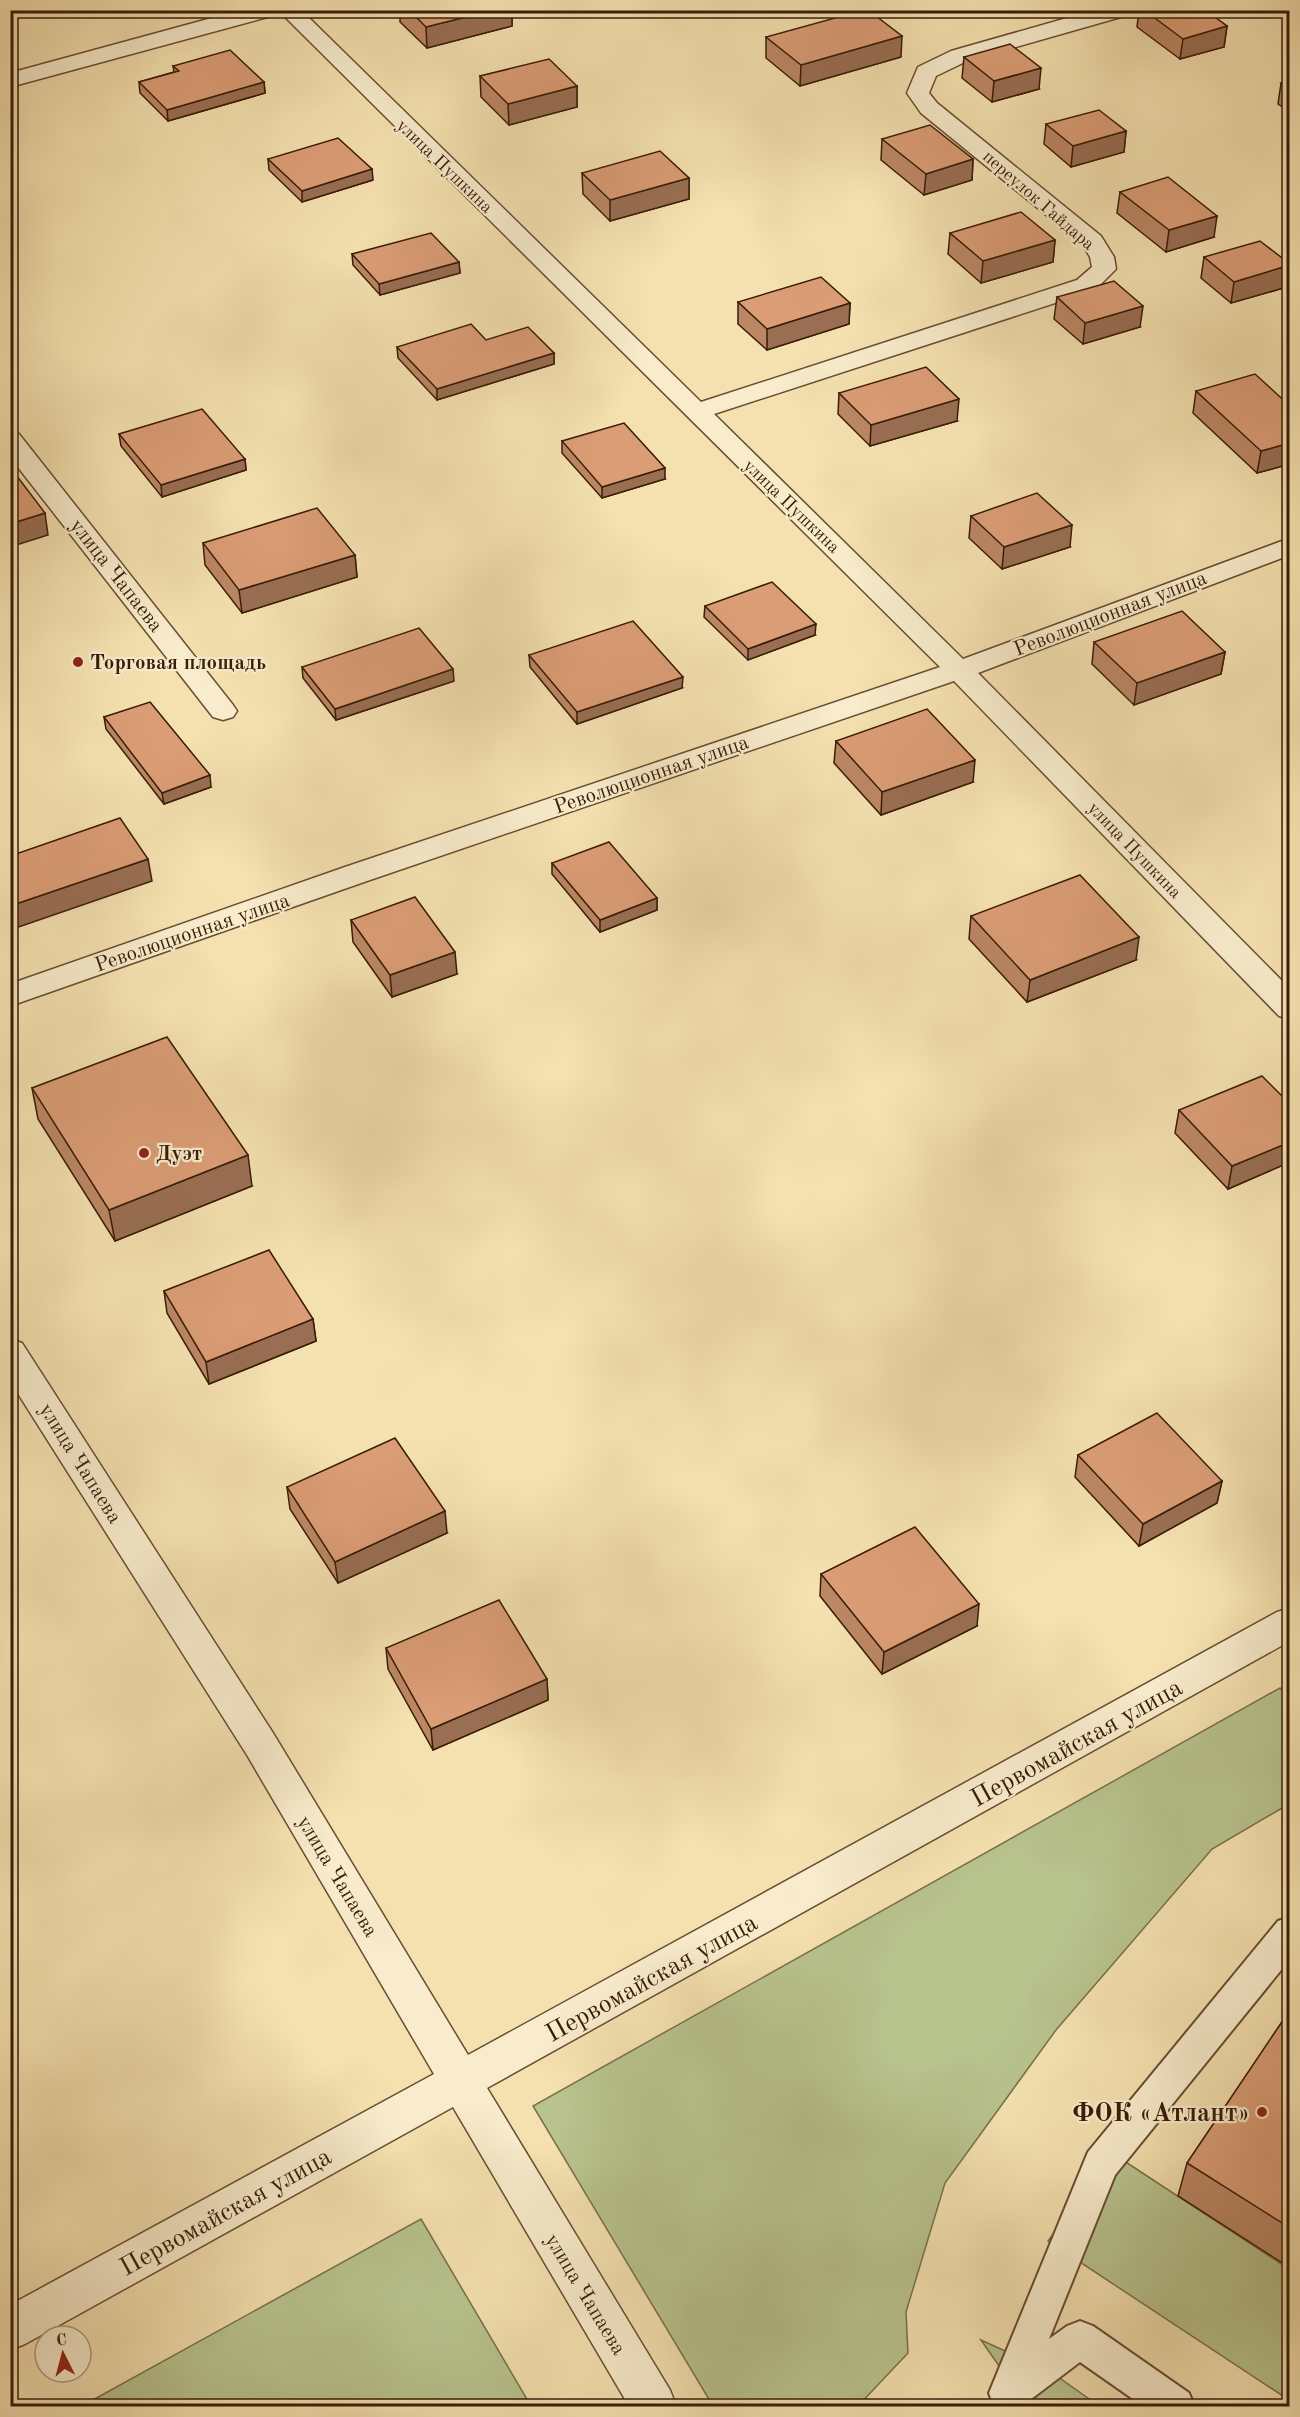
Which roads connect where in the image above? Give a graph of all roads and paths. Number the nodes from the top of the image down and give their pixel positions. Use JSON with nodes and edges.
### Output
{"nodes":[{"id":1,"x":267,"y":10,"type":"edge"},
{"id":2,"x":288,"y":10,"type":"edge"},
{"id":3,"x":1120,"y":10,"type":"edge"},
{"id":4,"x":10,"y":80,"type":"edge"},
{"id":5,"x":696,"y":412,"type":"junction"},
{"id":6,"x":10,"y":439,"type":"edge"},
{"id":7,"x":1290,"y":546,"type":"edge"},
{"id":8,"x":959,"y":670,"type":"junction"},
{"id":9,"x":223,"y":711,"type":"dead end"},
{"id":10,"x":10,"y":996,"type":"edge"},
{"id":11,"x":1290,"y":1008,"type":"edge"},
{"id":12,"x":10,"y":1352,"type":"edge"},
{"id":13,"x":1290,"y":1623,"type":"edge"},
{"id":14,"x":1290,"y":1932,"type":"edge"},
{"id":15,"x":459,"y":2081,"type":"junction"},
{"id":16,"x":10,"y":2329,"type":"edge"},
{"id":17,"x":654,"y":2406,"type":"edge"},
{"id":18,"x":1175,"y":2406,"type":"edge"}],
"edges":[{"from":1,"to":4,"type":"street"},
{"from":2,"to":5,"type":"street","name":"улица Пушкина"},
{"from":3,"to":5,"type":"street","name":"переулок Гайдара"},
{"from":5,"to":8,"type":"street","name":"улица Пушкина"},
{"from":6,"to":9,"type":"street","name":"улица Чапаева"},
{"from":7,"to":8,"type":"street","name":"Революционная улица"},
{"from":8,"to":10,"type":"street","name":"Революционная улица"},
{"from":8,"to":11,"type":"street","name":"улица Пушкина"},
{"from":12,"to":15,"type":"street","name":"улица Чапаева"},
{"from":13,"to":15,"type":"street","name":"Первомайская улица"},
{"from":14,"to":18,"type":"lane"},
{"from":15,"to":16,"type":"street","name":"Первомайская улица"},
{"from":15,"to":17,"type":"street","name":"улица Чапаева"}]}
